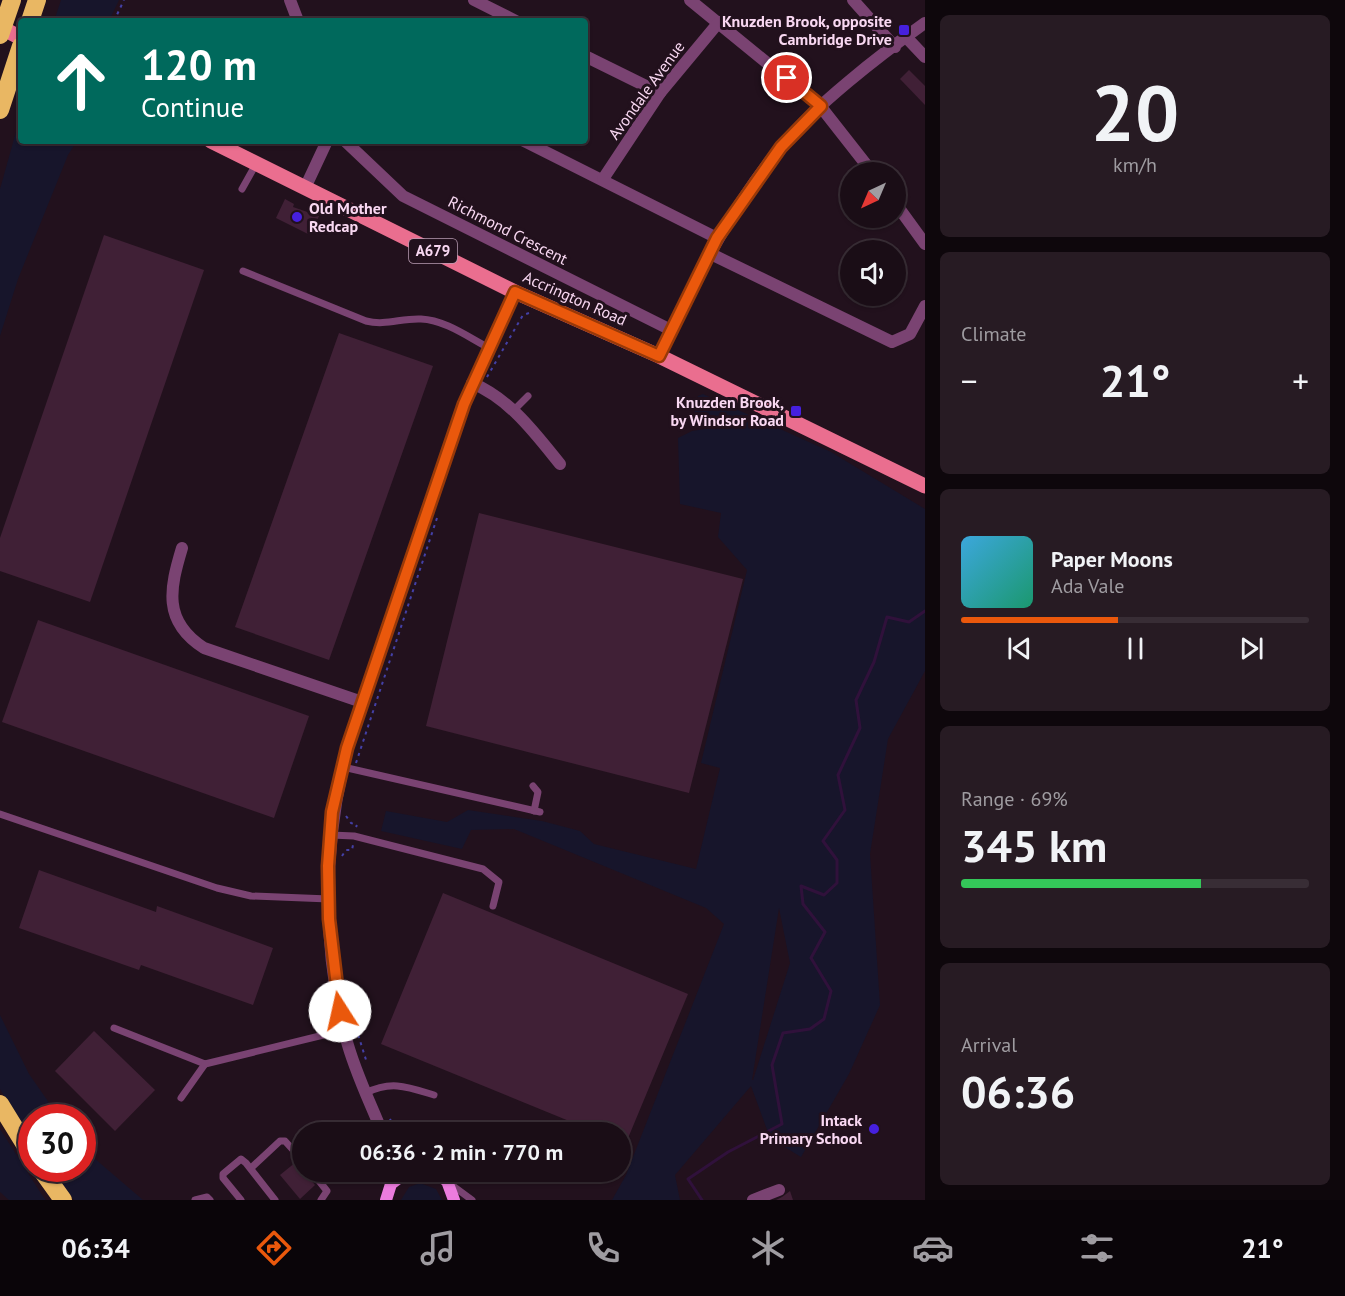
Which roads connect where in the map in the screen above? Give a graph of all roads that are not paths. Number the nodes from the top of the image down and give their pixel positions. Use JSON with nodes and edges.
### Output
{"nodes":[{"id":1,"x":12,"y":0,"type":"edge"},
{"id":2,"x":37,"y":0,"type":"edge"},
{"id":3,"x":291,"y":0,"type":"edge"},
{"id":4,"x":474,"y":0,"type":"edge"},
{"id":5,"x":690,"y":0,"type":"edge"},
{"id":6,"x":853,"y":0,"type":"edge"},
{"id":7,"x":31,"y":18,"type":"edge"},
{"id":8,"x":297,"y":18,"type":"edge"},
{"id":9,"x":510,"y":18,"type":"edge"},
{"id":10,"x":719,"y":22,"type":"junction"},
{"id":11,"x":925,"y":23,"type":"edge"},
{"id":12,"x":0,"y":27,"type":"edge"},
{"id":13,"x":0,"y":35,"type":"edge"},
{"id":14,"x":18,"y":36,"type":"edge"},
{"id":15,"x":906,"y":37,"type":"junction"},
{"id":16,"x":895,"y":47,"type":"junction"},
{"id":17,"x":18,"y":55,"type":"edge"},
{"id":18,"x":588,"y":57,"type":"edge"},
{"id":19,"x":925,"y":57,"type":"edge"},
{"id":20,"x":660,"y":93,"type":"junction"},
{"id":21,"x":821,"y":106,"type":"junction"},
{"id":22,"x":0,"y":110,"type":"edge"},
{"id":23,"x":217,"y":144,"type":"edge"},
{"id":24,"x":326,"y":144,"type":"edge"},
{"id":25,"x":348,"y":144,"type":"edge"},
{"id":26,"x":530,"y":144,"type":"edge"},
{"id":27,"x":864,"y":162,"type":"edge"},
{"id":28,"x":256,"y":164,"type":"junction"},
{"id":29,"x":603,"y":179,"type":"junction"},
{"id":30,"x":305,"y":188,"type":"junction"},
{"id":31,"x":242,"y":189,"type":"dead end"},
{"id":32,"x":906,"y":218,"type":"edge"},
{"id":33,"x":717,"y":238,"type":"junction"},
{"id":34,"x":925,"y":244,"type":"edge"},
{"id":35,"x":709,"y":253,"type":"junction"},
{"id":36,"x":243,"y":271,"type":"dead end"},
{"id":37,"x":515,"y":292,"type":"junction"},
{"id":38,"x":925,"y":306,"type":"edge"},
{"id":39,"x":671,"y":330,"type":"junction"},
{"id":40,"x":489,"y":348,"type":"junction"},
{"id":41,"x":659,"y":356,"type":"junction"},
{"id":42,"x":476,"y":385,"type":"junction"},
{"id":43,"x":528,"y":396,"type":"dead end"},
{"id":44,"x":513,"y":411,"type":"junction"},
{"id":45,"x":560,"y":464,"type":"dead end"},
{"id":46,"x":925,"y":486,"type":"edge"},
{"id":47,"x":182,"y":548,"type":"dead end"},
{"id":48,"x":362,"y":702,"type":"junction"},
{"id":49,"x":348,"y":768,"type":"junction"},
{"id":50,"x":533,"y":786,"type":"dead end"},
{"id":51,"x":0,"y":814,"type":"edge"},
{"id":52,"x":331,"y":835,"type":"junction"},
{"id":53,"x":329,"y":899,"type":"junction"},
{"id":54,"x":493,"y":906,"type":"dead end"},
{"id":55,"x":114,"y":1028,"type":"dead end"},
{"id":56,"x":344,"y":1030,"type":"junction"},
{"id":57,"x":205,"y":1064,"type":"junction"},
{"id":58,"x":366,"y":1093,"type":"junction"},
{"id":59,"x":434,"y":1095,"type":"dead end"},
{"id":60,"x":181,"y":1098,"type":"dead end"},
{"id":61,"x":0,"y":1104,"type":"edge"},
{"id":62,"x":378,"y":1122,"type":"edge"},
{"id":63,"x":18,"y":1133,"type":"edge"},
{"id":64,"x":292,"y":1149,"type":"edge"},
{"id":65,"x":251,"y":1168,"type":"junction"},
{"id":66,"x":50,"y":1182,"type":"edge"},
{"id":67,"x":320,"y":1182,"type":"edge"},
{"id":68,"x":447,"y":1182,"type":"edge"},
{"id":69,"x":448,"y":1182,"type":"edge"},
{"id":70,"x":778,"y":1190,"type":"dead end"},
{"id":71,"x":63,"y":1200,"type":"edge"},
{"id":72,"x":195,"y":1200,"type":"edge"},
{"id":73,"x":210,"y":1200,"type":"edge"},
{"id":74,"x":241,"y":1200,"type":"edge"},
{"id":75,"x":275,"y":1200,"type":"edge"},
{"id":76,"x":321,"y":1200,"type":"edge"},
{"id":77,"x":454,"y":1200,"type":"edge"},
{"id":78,"x":472,"y":1200,"type":"edge"},
{"id":79,"x":753,"y":1200,"type":"edge"}],
"edges":[{"from":1,"to":13,"type":"highway","bridge":true},
{"from":2,"to":7,"type":"highway"},
{"from":3,"to":8,"type":"street"},
{"from":4,"to":9,"type":"street"},
{"from":5,"to":10,"type":"street"},
{"from":6,"to":16,"type":"street"},
{"from":10,"to":20,"type":"street","name":"Avondale Avenue"},
{"from":10,"to":21,"type":"street"},
{"from":11,"to":15,"type":"street"},
{"from":12,"to":14,"type":"main road"},
{"from":15,"to":16,"type":"street"},
{"from":15,"to":19,"type":"street"},
{"from":16,"to":21,"type":"street"},
{"from":17,"to":22,"type":"highway"},
{"from":18,"to":20,"type":"street"},
{"from":20,"to":29,"type":"street","name":"Avondale Avenue"},
{"from":21,"to":27,"type":"street"},
{"from":21,"to":33,"type":"street"},
{"from":23,"to":28,"type":"main road","name":"Accrington Road","number":"A679"},
{"from":24,"to":30,"type":"street"},
{"from":25,"to":39,"type":"street","name":"Richmond Crescent"},
{"from":26,"to":29,"type":"street"},
{"from":28,"to":30,"type":"main road","name":"Accrington Road","number":"A679"},
{"from":28,"to":31,"type":"lane"},
{"from":29,"to":33,"type":"street"},
{"from":30,"to":37,"type":"main road","name":"Accrington Road","number":"A679"},
{"from":32,"to":34,"type":"street"},
{"from":33,"to":35,"type":"street"},
{"from":35,"to":38,"type":"street"},
{"from":35,"to":39,"type":"street"},
{"from":36,"to":40,"type":"lane"},
{"from":37,"to":40,"type":"lane"},
{"from":37,"to":41,"type":"main road","name":"Accrington Road","number":"A679"},
{"from":39,"to":41,"type":"street"},
{"from":40,"to":42,"type":"lane"},
{"from":41,"to":46,"type":"main road","name":"Accrington Road","number":"A679"},
{"from":42,"to":44,"type":"street"},
{"from":42,"to":48,"type":"lane"},
{"from":43,"to":44,"type":"lane"},
{"from":44,"to":45,"type":"street"},
{"from":47,"to":48,"type":"street"},
{"from":48,"to":49,"type":"lane"},
{"from":49,"to":50,"type":"lane"},
{"from":49,"to":52,"type":"street"},
{"from":51,"to":53,"type":"lane"},
{"from":52,"to":53,"type":"street"},
{"from":52,"to":54,"type":"lane"},
{"from":53,"to":56,"type":"street"},
{"from":55,"to":57,"type":"lane"},
{"from":56,"to":57,"type":"lane"},
{"from":56,"to":58,"type":"street"},
{"from":57,"to":60,"type":"lane"},
{"from":58,"to":59,"type":"lane"},
{"from":58,"to":62,"type":"street"},
{"from":61,"to":63,"type":"highway"},
{"from":64,"to":65,"type":"lane"},
{"from":65,"to":74,"type":"lane"},
{"from":65,"to":75,"type":"lane"},
{"from":66,"to":71,"type":"highway"},
{"from":67,"to":76,"type":"lane"},
{"from":68,"to":77,"type":"street"},
{"from":69,"to":78,"type":"lane"},
{"from":70,"to":79,"type":"street"},
{"from":72,"to":73,"type":"lane"}]}
